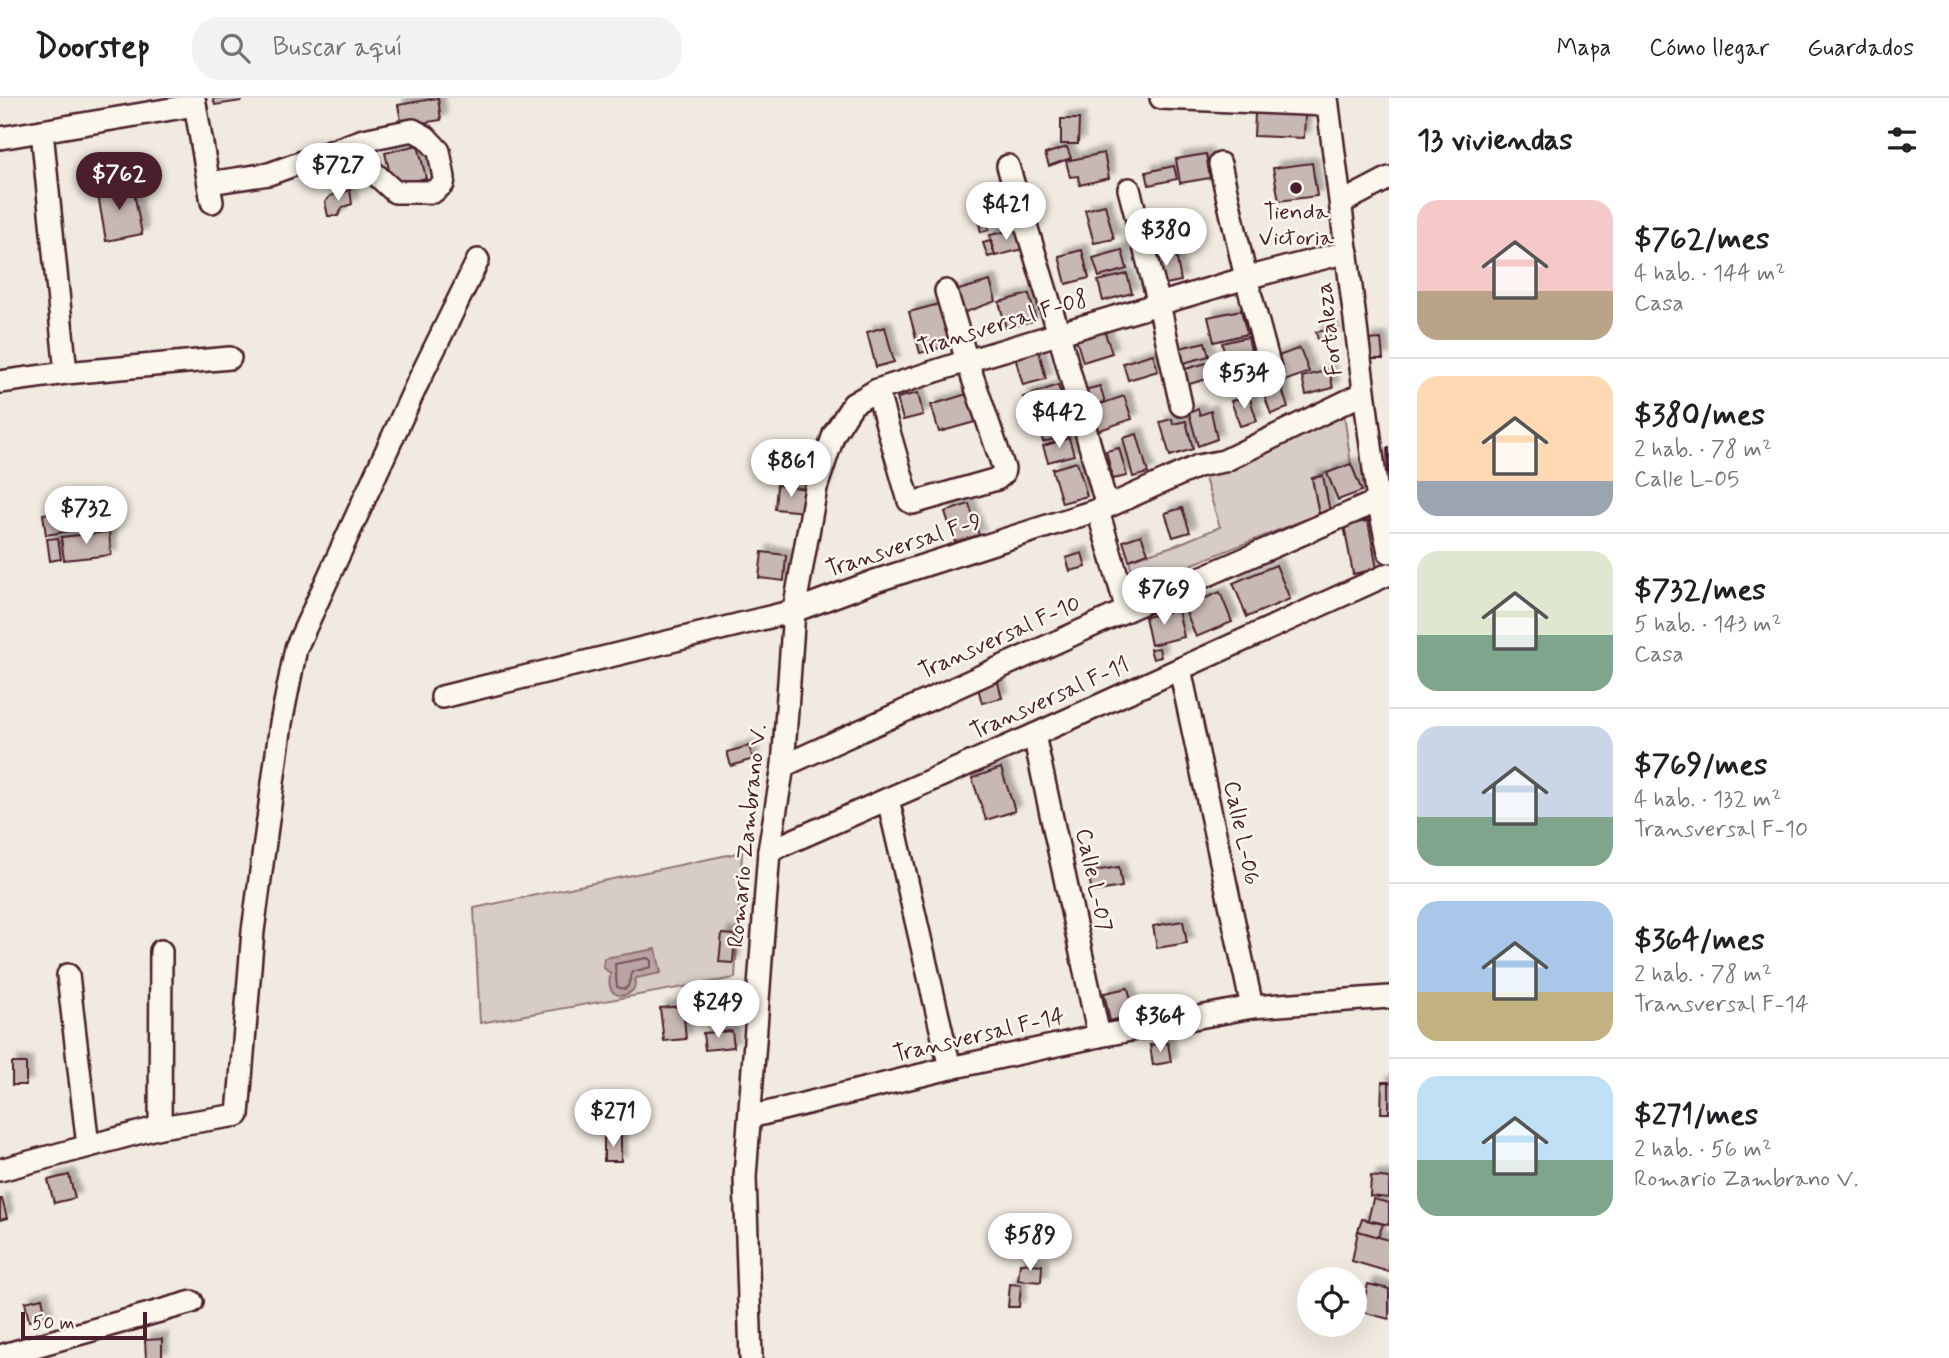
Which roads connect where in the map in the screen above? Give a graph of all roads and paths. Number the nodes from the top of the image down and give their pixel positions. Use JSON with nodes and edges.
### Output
{"nodes":[{"id":1,"x":1161,"y":98,"type":"edge"},
{"id":2,"x":195,"y":101,"type":"edge"},
{"id":3,"x":1327,"y":101,"type":"edge"},
{"id":4,"x":42,"y":131,"type":"junction"},
{"id":5,"x":0,"y":138,"type":"edge"},
{"id":6,"x":346,"y":146,"type":"dead end"},
{"id":7,"x":1220,"y":164,"type":"dead end"},
{"id":8,"x":1008,"y":166,"type":"dead end"},
{"id":9,"x":1389,"y":178,"type":"edge"},
{"id":10,"x":1129,"y":189,"type":"dead end"},
{"id":11,"x":1341,"y":203,"type":"junction"},
{"id":12,"x":1347,"y":252,"type":"junction"},
{"id":13,"x":478,"y":260,"type":"dead end"},
{"id":14,"x":1246,"y":278,"type":"junction"},
{"id":15,"x":946,"y":291,"type":"dead end"},
{"id":16,"x":1159,"y":304,"type":"junction"},
{"id":17,"x":1059,"y":334,"type":"junction"},
{"id":18,"x":230,"y":358,"type":"dead end"},
{"id":19,"x":967,"y":361,"type":"junction"},
{"id":20,"x":66,"y":373,"type":"junction"},
{"id":21,"x":1272,"y":375,"type":"dead end"},
{"id":22,"x":0,"y":382,"type":"edge"},
{"id":23,"x":877,"y":390,"type":"junction"},
{"id":24,"x":1364,"y":393,"type":"junction"},
{"id":25,"x":1181,"y":405,"type":"dead end"},
{"id":26,"x":816,"y":488,"type":"joint"},
{"id":27,"x":1382,"y":505,"type":"edge"},
{"id":28,"x":1103,"y":509,"type":"junction"},
{"id":29,"x":1389,"y":552,"type":"edge"},
{"id":30,"x":1389,"y":574,"type":"edge"},
{"id":31,"x":1127,"y":610,"type":"junction"},
{"id":32,"x":794,"y":611,"type":"junction"},
{"id":33,"x":1180,"y":669,"type":"junction"},
{"id":34,"x":442,"y":697,"type":"dead end"},
{"id":35,"x":1034,"y":735,"type":"junction"},
{"id":36,"x":783,"y":766,"type":"junction"},
{"id":37,"x":888,"y":799,"type":"junction"},
{"id":38,"x":769,"y":851,"type":"junction"},
{"id":39,"x":161,"y":951,"type":"dead end"},
{"id":40,"x":68,"y":975,"type":"dead end"},
{"id":41,"x":1389,"y":997,"type":"edge"},
{"id":42,"x":1252,"y":1007,"type":"junction"},
{"id":43,"x":1099,"y":1036,"type":"junction"},
{"id":44,"x":950,"y":1068,"type":"junction"},
{"id":45,"x":750,"y":1117,"type":"junction"},
{"id":46,"x":160,"y":1127,"type":"junction"},
{"id":47,"x":88,"y":1146,"type":"junction"},
{"id":48,"x":0,"y":1170,"type":"edge"},
{"id":49,"x":192,"y":1302,"type":"dead end"},
{"id":50,"x":28,"y":1353,"type":"edge"},
{"id":51,"x":0,"y":1356,"type":"edge"},
{"id":52,"x":751,"y":1358,"type":"edge"}],
"edges":[{"from":1,"to":3,"type":"street"},
{"from":2,"to":4,"type":"street"},
{"from":2,"to":6,"type":"street"},
{"from":3,"to":11,"type":"street","name":"Fortaleza"},
{"from":4,"to":5,"type":"street"},
{"from":4,"to":20,"type":"street"},
{"from":7,"to":14,"type":"street"},
{"from":8,"to":17,"type":"street"},
{"from":9,"to":11,"type":"street"},
{"from":10,"to":16,"type":"street"},
{"from":11,"to":12,"type":"street","name":"Fortaleza"},
{"from":12,"to":14,"type":"street","name":"Transversal F-08"},
{"from":12,"to":24,"type":"street","name":"Fortaleza"},
{"from":13,"to":46,"type":"street"},
{"from":14,"to":16,"type":"street","name":"Transversal F-08"},
{"from":14,"to":21,"type":"street"},
{"from":15,"to":19,"type":"street"},
{"from":16,"to":17,"type":"street","name":"Transversal F-08"},
{"from":16,"to":25,"type":"street"},
{"from":17,"to":19,"type":"street","name":"Transversal F-08"},
{"from":17,"to":28,"type":"street"},
{"from":18,"to":20,"type":"street"},
{"from":19,"to":23,"type":"street","name":"Transversal F-08"},
{"from":19,"to":23,"type":"street"},
{"from":20,"to":22,"type":"street"},
{"from":23,"to":26,"type":"street","name":"Transversal F-08"},
{"from":24,"to":27,"type":"street","name":"Fortaleza"},
{"from":24,"to":28,"type":"street","name":"Transversal F-9"},
{"from":26,"to":32,"type":"street","name":"Romario Zambrano V."},
{"from":27,"to":29,"type":"street","name":"Fortaleza"},
{"from":27,"to":31,"type":"street","name":"Transversal F-10"},
{"from":28,"to":31,"type":"street"},
{"from":28,"to":32,"type":"street","name":"Transversal F-9"},
{"from":30,"to":33,"type":"street","name":"Transversal F-11"},
{"from":31,"to":36,"type":"street","name":"Transversal F-10"},
{"from":32,"to":34,"type":"street","name":"Transversal F-9"},
{"from":32,"to":36,"type":"street","name":"Romario Zambrano V."},
{"from":33,"to":35,"type":"street","name":"Transversal F-11"},
{"from":33,"to":42,"type":"street","name":"Calle L-06"},
{"from":35,"to":37,"type":"street","name":"Transversal F-11"},
{"from":35,"to":43,"type":"street","name":"Calle L-07"},
{"from":36,"to":38,"type":"street","name":"Romario Zambrano V."},
{"from":37,"to":38,"type":"street","name":"Transversal F-11"},
{"from":37,"to":44,"type":"street"},
{"from":38,"to":45,"type":"street","name":"Romario Zambrano V."},
{"from":39,"to":46,"type":"street"},
{"from":40,"to":47,"type":"street"},
{"from":41,"to":42,"type":"street","name":"Transversal F-14"},
{"from":42,"to":43,"type":"street","name":"Transversal F-14"},
{"from":43,"to":44,"type":"street","name":"Transversal F-14"},
{"from":44,"to":45,"type":"street","name":"Transversal F-14"},
{"from":45,"to":52,"type":"street","name":"Romario Zambrano V."},
{"from":46,"to":47,"type":"street"},
{"from":47,"to":48,"type":"street"},
{"from":49,"to":50,"type":"street"},
{"from":50,"to":51,"type":"street"}]}
